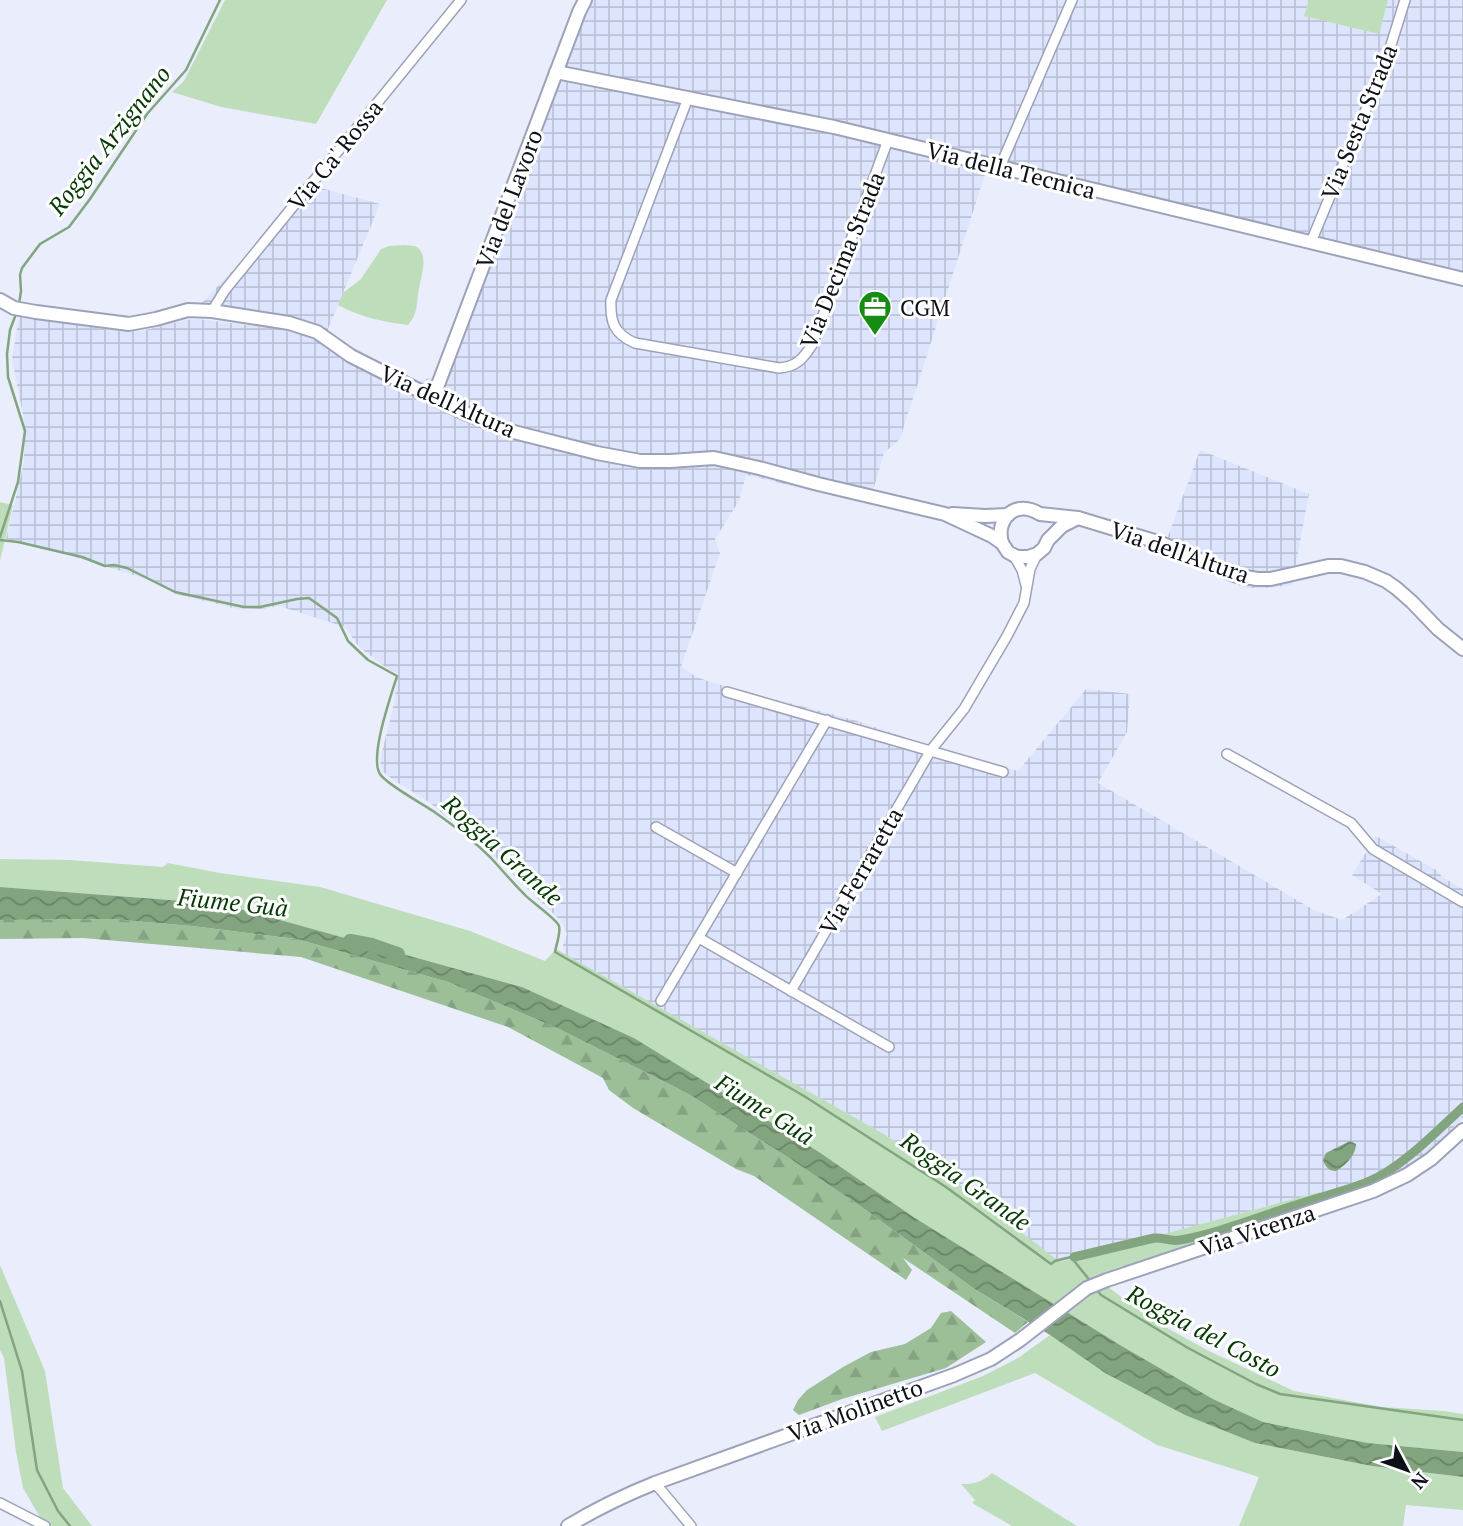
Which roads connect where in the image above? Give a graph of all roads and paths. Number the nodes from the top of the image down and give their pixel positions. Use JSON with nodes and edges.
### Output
{"nodes":[{"id":1,"x":461,"y":0,"type":"edge"},
{"id":2,"x":585,"y":0,"type":"edge"},
{"id":3,"x":1072,"y":0,"type":"edge"},
{"id":4,"x":1405,"y":0,"type":"edge"},
{"id":5,"x":556,"y":72,"type":"junction"},
{"id":6,"x":688,"y":98,"type":"junction"},
{"id":7,"x":888,"y":140,"type":"junction"},
{"id":8,"x":1000,"y":167,"type":"junction"},
{"id":9,"x":1311,"y":242,"type":"junction"},
{"id":10,"x":1463,"y":279,"type":"edge"},
{"id":11,"x":0,"y":300,"type":"edge"},
{"id":12,"x":212,"y":312,"type":"junction"},
{"id":13,"x":433,"y":398,"type":"junction"},
{"id":14,"x":945,"y":514,"type":"junction"},
{"id":15,"x":1040,"y":514,"type":"junction"},
{"id":16,"x":1008,"y":515,"type":"junction"},
{"id":17,"x":1078,"y":518,"type":"junction"},
{"id":18,"x":1048,"y":540,"type":"junction"},
{"id":19,"x":1002,"y":543,"type":"junction"},
{"id":20,"x":1037,"y":554,"type":"junction"},
{"id":21,"x":1013,"y":555,"type":"junction"},
{"id":22,"x":1026,"y":587,"type":"junction"},
{"id":23,"x":1463,"y":649,"type":"edge"},
{"id":24,"x":727,"y":692,"type":"dead end"},
{"id":25,"x":827,"y":720,"type":"junction"},
{"id":26,"x":931,"y":750,"type":"junction"},
{"id":27,"x":1227,"y":754,"type":"dead end"},
{"id":28,"x":1003,"y":772,"type":"dead end"},
{"id":29,"x":656,"y":827,"type":"dead end"},
{"id":30,"x":737,"y":873,"type":"junction"},
{"id":31,"x":1463,"y":902,"type":"edge"},
{"id":32,"x":699,"y":938,"type":"junction"},
{"id":33,"x":791,"y":991,"type":"junction"},
{"id":34,"x":661,"y":1001,"type":"dead end"},
{"id":35,"x":889,"y":1047,"type":"dead end"},
{"id":36,"x":1463,"y":1130,"type":"edge"},
{"id":37,"x":1046,"y":1319,"type":"joint"},
{"id":38,"x":655,"y":1483,"type":"junction"},
{"id":39,"x":0,"y":1503,"type":"edge"},
{"id":40,"x":45,"y":1526,"type":"edge"},
{"id":41,"x":568,"y":1526,"type":"edge"},
{"id":42,"x":691,"y":1526,"type":"edge"}],
"edges":[{"from":1,"to":12,"type":"street","name":"Via Ca' Rossa"},
{"from":2,"to":5,"type":"street","name":"Via del Lavoro"},
{"from":3,"to":8,"type":"street"},
{"from":4,"to":9,"type":"street","name":"Via Sesta Strada"},
{"from":5,"to":6,"type":"street","name":"Via della Tecnica"},
{"from":5,"to":13,"type":"street","name":"Via del Lavoro"},
{"from":6,"to":7,"type":"street","name":"Via della Tecnica"},
{"from":6,"to":7,"type":"street","name":"Via Decima Strada"},
{"from":7,"to":8,"type":"street","name":"Via della Tecnica"},
{"from":8,"to":9,"type":"street","name":"Via della Tecnica"},
{"from":9,"to":10,"type":"street","name":"Via della Tecnica"},
{"from":11,"to":12,"type":"street","name":"Via dell'Altura"},
{"from":12,"to":13,"type":"street","name":"Via dell'Altura"},
{"from":13,"to":14,"type":"street","name":"Via dell'Altura"},
{"from":14,"to":16,"type":"street","name":"Via dell'Altura"},
{"from":14,"to":19,"type":"street","name":"Via dell'Altura"},
{"from":15,"to":16,"type":"street","name":"Via dell'Altura"},
{"from":15,"to":17,"type":"street","name":"Via dell'Altura"},
{"from":15,"to":18,"type":"street"},
{"from":16,"to":19,"type":"street"},
{"from":17,"to":18,"type":"street"},
{"from":17,"to":23,"type":"street","name":"Via dell'Altura"},
{"from":18,"to":20,"type":"street"},
{"from":19,"to":21,"type":"street","name":"Via dell'Altura"},
{"from":20,"to":21,"type":"street"},
{"from":20,"to":22,"type":"street","name":"Via Ferraretta"},
{"from":21,"to":22,"type":"street"},
{"from":22,"to":26,"type":"street","name":"Via Ferraretta"},
{"from":24,"to":25,"type":"street"},
{"from":25,"to":26,"type":"street"},
{"from":25,"to":30,"type":"street"},
{"from":26,"to":28,"type":"street"},
{"from":26,"to":33,"type":"street","name":"Via Ferraretta"},
{"from":27,"to":31,"type":"street"},
{"from":29,"to":30,"type":"street"},
{"from":30,"to":32,"type":"street"},
{"from":32,"to":33,"type":"street"},
{"from":32,"to":34,"type":"street"},
{"from":33,"to":35,"type":"street"},
{"from":36,"to":37,"type":"street","name":"Via Vicenza"},
{"from":37,"to":38,"type":"street","name":"Via Molinetto"},
{"from":38,"to":41,"type":"street","name":"Via Molinetto"},
{"from":38,"to":42,"type":"street"},
{"from":39,"to":40,"type":"street"}]}
